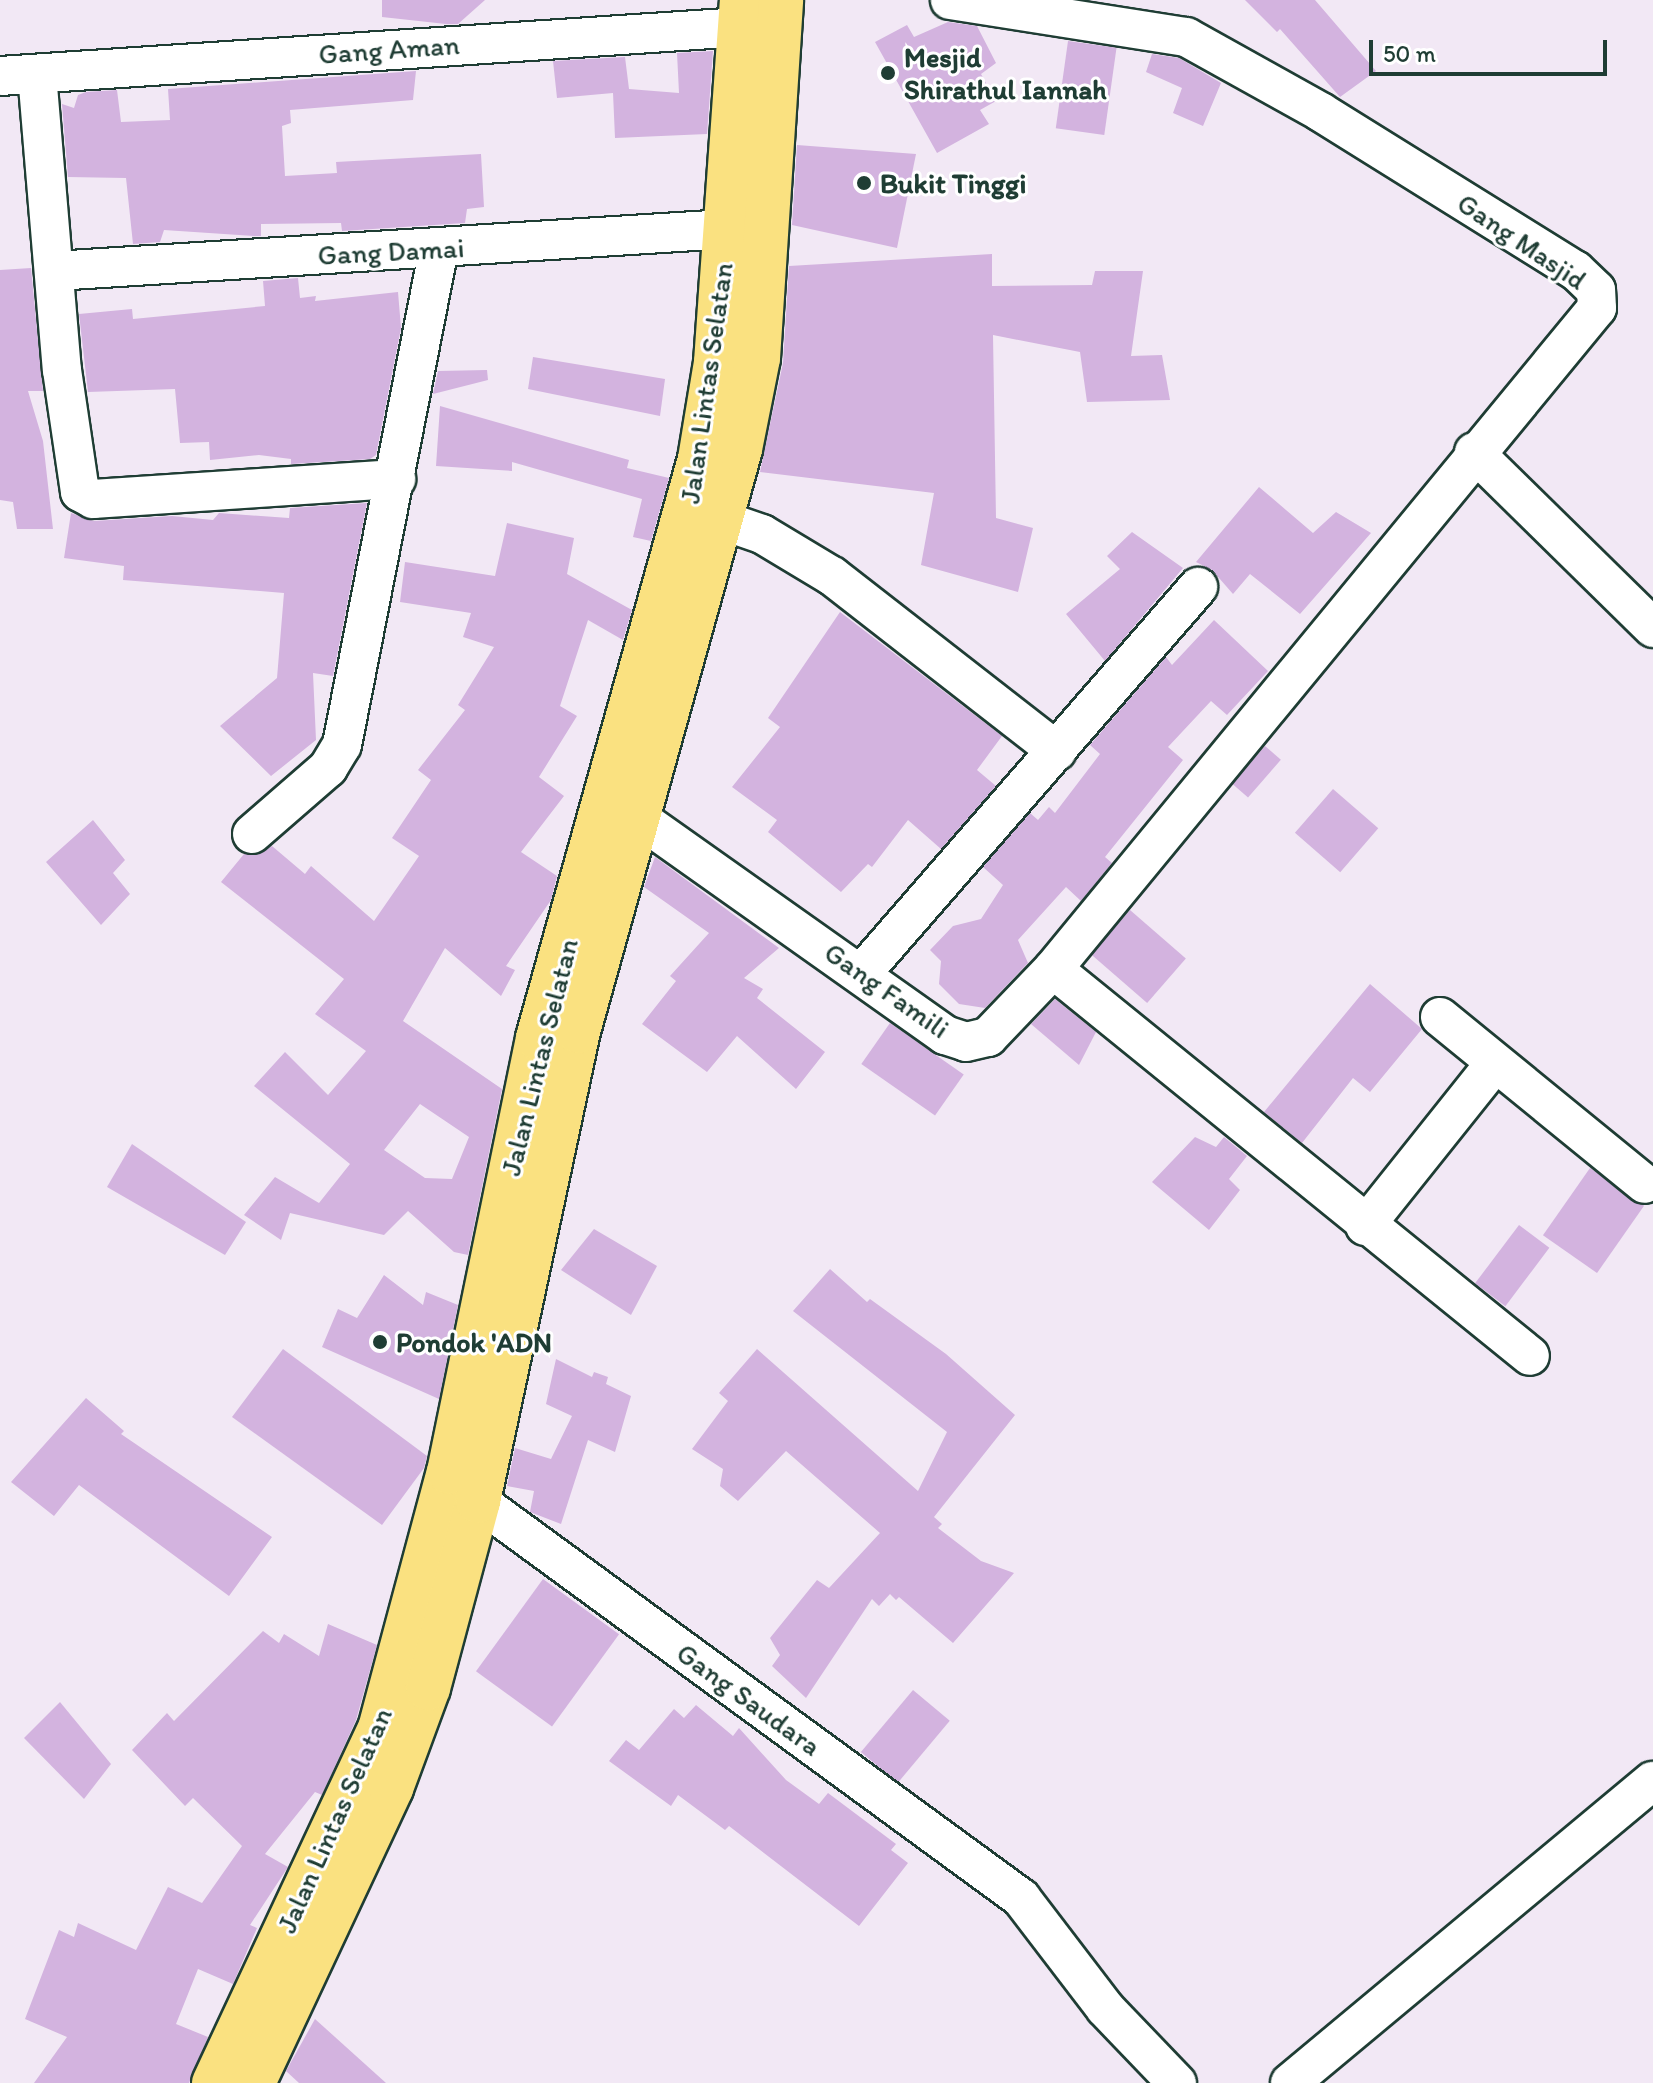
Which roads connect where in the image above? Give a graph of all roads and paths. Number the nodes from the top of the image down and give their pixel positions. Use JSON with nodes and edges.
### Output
{"nodes":[{"id":1,"x":781,"y":0,"type":"edge"},
{"id":2,"x":950,"y":0,"type":"edge"},
{"id":3,"x":741,"y":14,"type":"edge"},
{"id":4,"x":18,"y":75,"type":"edge"},
{"id":5,"x":727,"y":229,"type":"junction"},
{"id":6,"x":439,"y":248,"type":"junction"},
{"id":7,"x":54,"y":271,"type":"junction"},
{"id":8,"x":1474,"y":452,"type":"junction"},
{"id":9,"x":396,"y":479,"type":"junction"},
{"id":10,"x":724,"y":521,"type":"junction"},
{"id":11,"x":1198,"y":587,"type":"dead end"},
{"id":12,"x":1653,"y":628,"type":"edge"},
{"id":13,"x":1057,"y":751,"type":"junction"},
{"id":14,"x":1201,"y":790,"type":"joint"},
{"id":15,"x":640,"y":819,"type":"junction"},
{"id":16,"x":252,"y":834,"type":"dead end"},
{"id":17,"x":1053,"y":969,"type":"junction"},
{"id":18,"x":862,"y":973,"type":"junction"},
{"id":19,"x":1440,"y":1017,"type":"dead end"},
{"id":20,"x":1495,"y":1063,"type":"junction"},
{"id":21,"x":525,"y":1184,"type":"junction"},
{"id":22,"x":1645,"y":1184,"type":"dead end"},
{"id":23,"x":1365,"y":1226,"type":"junction"},
{"id":24,"x":1530,"y":1356,"type":"dead end"},
{"id":25,"x":478,"y":1501,"type":"junction"},
{"id":26,"x":1653,"y":1781,"type":"edge"},
{"id":27,"x":214,"y":2083,"type":"edge"},
{"id":28,"x":253,"y":2083,"type":"edge"},
{"id":29,"x":1177,"y":2083,"type":"edge"},
{"id":30,"x":1290,"y":2083,"type":"edge"}],
"edges":[{"from":1,"to":10,"type":"highway","name":"Jalan Lintas Selatan"},
{"from":2,"to":8,"type":"street","name":"Gang Masjid"},
{"from":3,"to":4,"type":"street","name":"Gang Aman"},
{"from":3,"to":5,"type":"highway","name":"Jalan Lintas Selatan"},
{"from":4,"to":7,"type":"street"},
{"from":5,"to":6,"type":"street","name":"Gang Damai"},
{"from":5,"to":21,"type":"highway","name":"Jalan Lintas Selatan"},
{"from":6,"to":7,"type":"street","name":"Gang Damai"},
{"from":6,"to":9,"type":"street"},
{"from":7,"to":9,"type":"street"},
{"from":8,"to":12,"type":"street"},
{"from":8,"to":14,"type":"street","name":"Gang Masjid"},
{"from":9,"to":16,"type":"street"},
{"from":10,"to":13,"type":"street"},
{"from":10,"to":15,"type":"highway","name":"Jalan Lintas Selatan"},
{"from":11,"to":13,"type":"street"},
{"from":13,"to":18,"type":"street"},
{"from":14,"to":17,"type":"street","name":"Gang Famili"},
{"from":15,"to":18,"type":"street","name":"Gang Famili"},
{"from":15,"to":21,"type":"highway","name":"Jalan Lintas Selatan"},
{"from":17,"to":18,"type":"street","name":"Gang Famili"},
{"from":17,"to":23,"type":"street"},
{"from":19,"to":20,"type":"street"},
{"from":20,"to":22,"type":"street"},
{"from":20,"to":23,"type":"street"},
{"from":21,"to":25,"type":"highway","name":"Jalan Lintas Selatan"},
{"from":21,"to":27,"type":"highway","name":"Jalan Lintas Selatan"},
{"from":23,"to":24,"type":"street"},
{"from":25,"to":28,"type":"highway","name":"Jalan Lintas Selatan"},
{"from":25,"to":29,"type":"street","name":"Gang Saudara"},
{"from":26,"to":30,"type":"street"}]}
